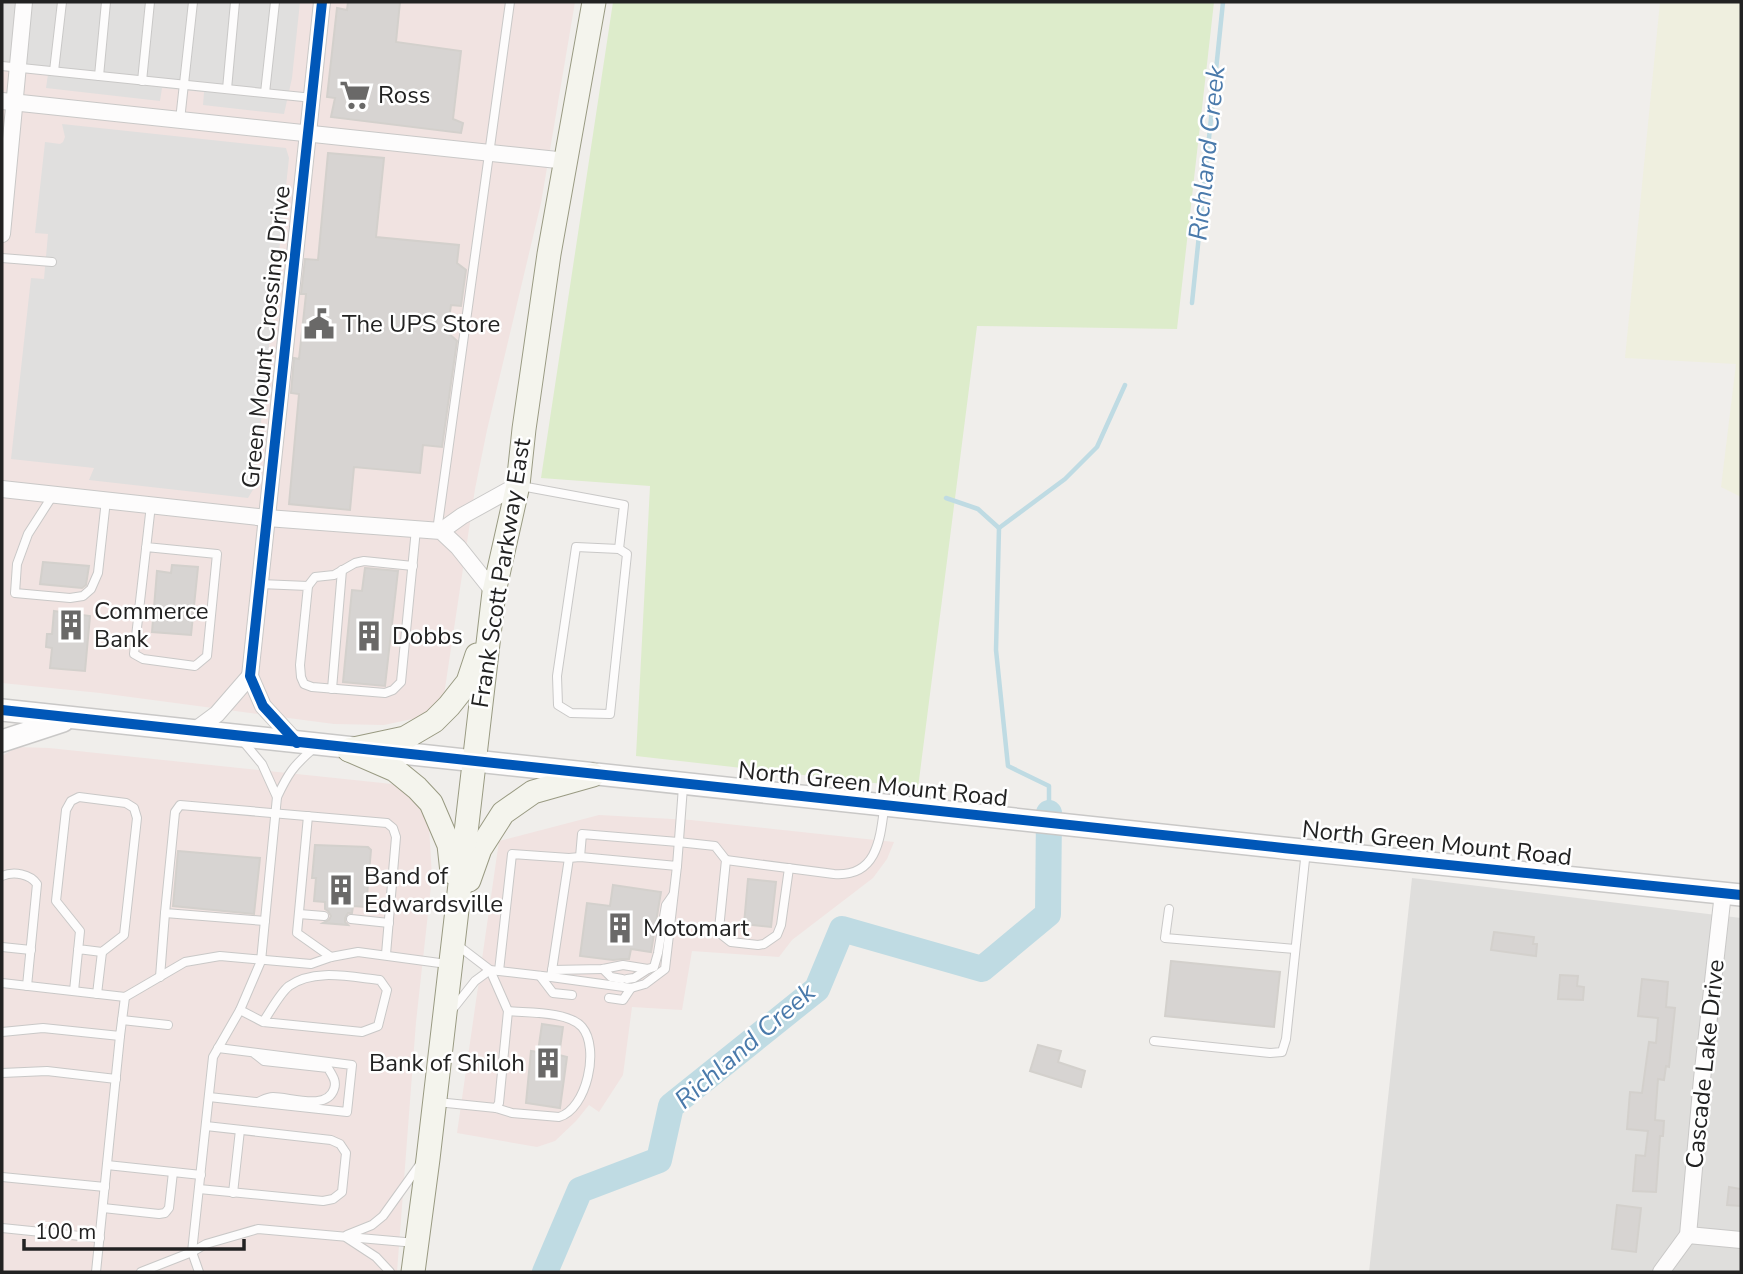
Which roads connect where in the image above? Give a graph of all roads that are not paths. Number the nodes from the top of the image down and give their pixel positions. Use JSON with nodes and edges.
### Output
{"nodes":[{"id":1,"x":24,"y":2,"type":"edge"},
{"id":2,"x":62,"y":2,"type":"edge"},
{"id":3,"x":106,"y":2,"type":"edge"},
{"id":4,"x":150,"y":2,"type":"edge"},
{"id":5,"x":192,"y":2,"type":"edge"},
{"id":6,"x":235,"y":2,"type":"edge"},
{"id":7,"x":275,"y":2,"type":"edge"},
{"id":8,"x":323,"y":2,"type":"edge"},
{"id":9,"x":510,"y":2,"type":"edge"},
{"id":10,"x":594,"y":2,"type":"edge"},
{"id":11,"x":10,"y":67,"type":"edge"},
{"id":12,"x":54,"y":71,"type":"junction"},
{"id":13,"x":99,"y":76,"type":"junction"},
{"id":14,"x":142,"y":81,"type":"junction"},
{"id":15,"x":184,"y":85,"type":"junction"},
{"id":16,"x":227,"y":89,"type":"junction"},
{"id":17,"x":265,"y":93,"type":"junction"},
{"id":18,"x":313,"y":98,"type":"junction"},
{"id":19,"x":8,"y":102,"type":"edge"},
{"id":20,"x":180,"y":120,"type":"junction"},
{"id":21,"x":309,"y":134,"type":"junction"},
{"id":22,"x":490,"y":152,"type":"junction"},
{"id":23,"x":567,"y":161,"type":"junction"},
{"id":24,"x":2,"y":234,"type":"edge"},
{"id":25,"x":2,"y":258,"type":"edge"},
{"id":26,"x":52,"y":262,"type":"dead end"},
{"id":27,"x":518,"y":485,"type":"junction"},
{"id":28,"x":2,"y":489,"type":"edge"},
{"id":29,"x":54,"y":494,"type":"junction"},
{"id":30,"x":106,"y":500,"type":"junction"},
{"id":31,"x":151,"y":505,"type":"junction"},
{"id":32,"x":267,"y":518,"type":"junction"},
{"id":33,"x":416,"y":529,"type":"junction"},
{"id":34,"x":439,"y":531,"type":"junction"},
{"id":35,"x":146,"y":547,"type":"junction"},
{"id":36,"x":619,"y":549,"type":"junction"},
{"id":37,"x":413,"y":566,"type":"junction"},
{"id":38,"x":342,"y":570,"type":"junction"},
{"id":39,"x":260,"y":584,"type":"junction"},
{"id":40,"x":308,"y":586,"type":"junction"},
{"id":41,"x":492,"y":603,"type":"junction"},
{"id":42,"x":250,"y":677,"type":"junction"},
{"id":43,"x":332,"y":689,"type":"junction"},
{"id":44,"x":2,"y":710,"type":"edge"},
{"id":45,"x":72,"y":718,"type":"junction"},
{"id":46,"x":194,"y":731,"type":"junction"},
{"id":47,"x":238,"y":736,"type":"junction"},
{"id":48,"x":2,"y":741,"type":"edge"},
{"id":49,"x":308,"y":744,"type":"junction"},
{"id":50,"x":349,"y":750,"type":"junction"},
{"id":51,"x":474,"y":763,"type":"junction"},
{"id":52,"x":593,"y":775,"type":"junction"},
{"id":53,"x":683,"y":785,"type":"junction"},
{"id":54,"x":277,"y":796,"type":"junction"},
{"id":55,"x":884,"y":806,"type":"junction"},
{"id":56,"x":275,"y":813,"type":"junction"},
{"id":57,"x":308,"y":816,"type":"junction"},
{"id":58,"x":678,"y":842,"type":"junction"},
{"id":59,"x":1306,"y":850,"type":"junction"},
{"id":60,"x":580,"y":857,"type":"junction"},
{"id":61,"x":569,"y":858,"type":"junction"},
{"id":62,"x":726,"y":860,"type":"junction"},
{"id":63,"x":677,"y":866,"type":"junction"},
{"id":64,"x":789,"y":868,"type":"junction"},
{"id":65,"x":2,"y":876,"type":"edge"},
{"id":66,"x":674,"y":892,"type":"junction"},
{"id":67,"x":1732,"y":894,"type":"edge"},
{"id":68,"x":1169,"y":909,"type":"dead end"},
{"id":69,"x":456,"y":912,"type":"junction"},
{"id":70,"x":165,"y":913,"type":"junction"},
{"id":71,"x":299,"y":914,"type":"junction"},
{"id":72,"x":324,"y":916,"type":"dead end"},
{"id":73,"x":351,"y":919,"type":"dead end"},
{"id":74,"x":265,"y":921,"type":"junction"},
{"id":75,"x":388,"y":923,"type":"junction"},
{"id":76,"x":453,"y":940,"type":"junction"},
{"id":77,"x":2,"y":947,"type":"edge"},
{"id":78,"x":78,"y":949,"type":"junction"},
{"id":79,"x":31,"y":950,"type":"junction"},
{"id":80,"x":1295,"y":950,"type":"junction"},
{"id":81,"x":102,"y":952,"type":"junction"},
{"id":82,"x":386,"y":954,"type":"junction"},
{"id":83,"x":331,"y":957,"type":"junction"},
{"id":84,"x":261,"y":961,"type":"junction"},
{"id":85,"x":450,"y":964,"type":"junction"},
{"id":86,"x":603,"y":969,"type":"junction"},
{"id":87,"x":648,"y":970,"type":"junction"},
{"id":88,"x":495,"y":971,"type":"junction"},
{"id":89,"x":552,"y":974,"type":"junction"},
{"id":90,"x":540,"y":975,"type":"junction"},
{"id":91,"x":160,"y":977,"type":"junction"},
{"id":92,"x":2,"y":983,"type":"edge"},
{"id":93,"x":27,"y":986,"type":"junction"},
{"id":94,"x":631,"y":988,"type":"junction"},
{"id":95,"x":74,"y":991,"type":"junction"},
{"id":96,"x":97,"y":994,"type":"junction"},
{"id":97,"x":572,"y":995,"type":"dead end"},
{"id":98,"x":125,"y":997,"type":"junction"},
{"id":99,"x":609,"y":998,"type":"dead end"},
{"id":100,"x":240,"y":1010,"type":"junction"},
{"id":101,"x":508,"y":1011,"type":"junction"},
{"id":102,"x":122,"y":1020,"type":"junction"},
{"id":103,"x":443,"y":1020,"type":"junction"},
{"id":104,"x":263,"y":1022,"type":"junction"},
{"id":105,"x":168,"y":1025,"type":"dead end"},
{"id":106,"x":2,"y":1032,"type":"edge"},
{"id":107,"x":120,"y":1036,"type":"junction"},
{"id":108,"x":1154,"y":1041,"type":"dead end"},
{"id":109,"x":218,"y":1048,"type":"junction"},
{"id":110,"x":255,"y":1054,"type":"junction"},
{"id":111,"x":2,"y":1073,"type":"edge"},
{"id":112,"x":116,"y":1079,"type":"junction"},
{"id":113,"x":209,"y":1097,"type":"junction"},
{"id":114,"x":434,"y":1101,"type":"junction"},
{"id":115,"x":258,"y":1102,"type":"junction"},
{"id":116,"x":496,"y":1108,"type":"junction"},
{"id":117,"x":206,"y":1126,"type":"junction"},
{"id":118,"x":240,"y":1130,"type":"junction"},
{"id":119,"x":429,"y":1152,"type":"junction"},
{"id":120,"x":107,"y":1164,"type":"junction"},
{"id":121,"x":173,"y":1172,"type":"junction"},
{"id":122,"x":201,"y":1175,"type":"junction"},
{"id":123,"x":2,"y":1177,"type":"edge"},
{"id":124,"x":105,"y":1188,"type":"junction"},
{"id":125,"x":199,"y":1189,"type":"junction"},
{"id":126,"x":233,"y":1193,"type":"junction"},
{"id":127,"x":103,"y":1208,"type":"junction"},
{"id":128,"x":2,"y":1228,"type":"edge"},
{"id":129,"x":1688,"y":1235,"type":"junction"},
{"id":130,"x":344,"y":1236,"type":"junction"},
{"id":131,"x":100,"y":1238,"type":"junction"},
{"id":132,"x":1741,"y":1240,"type":"edge"},
{"id":133,"x":417,"y":1243,"type":"junction"},
{"id":134,"x":192,"y":1252,"type":"junction"},
{"id":135,"x":96,"y":1272,"type":"edge"},
{"id":136,"x":141,"y":1272,"type":"edge"},
{"id":137,"x":199,"y":1272,"type":"edge"},
{"id":138,"x":390,"y":1272,"type":"edge"},
{"id":139,"x":413,"y":1272,"type":"edge"},
{"id":140,"x":1661,"y":1272,"type":"edge"}],
"edges":[{"from":1,"to":11,"type":"street"},
{"from":2,"to":12,"type":"lane"},
{"from":3,"to":13,"type":"lane"},
{"from":4,"to":14,"type":"lane"},
{"from":5,"to":15,"type":"lane"},
{"from":6,"to":16,"type":"lane"},
{"from":7,"to":17,"type":"lane"},
{"from":8,"to":18,"type":"street","name":"Green Mount Crossing Drive"},
{"from":9,"to":22,"type":"lane"},
{"from":10,"to":23,"type":"main road","name":"Frank Scott Parkway East"},
{"from":11,"to":12,"type":"lane"},
{"from":11,"to":19,"type":"street"},
{"from":12,"to":13,"type":"lane"},
{"from":13,"to":14,"type":"lane"},
{"from":14,"to":15,"type":"lane"},
{"from":15,"to":16,"type":"lane"},
{"from":15,"to":20,"type":"lane"},
{"from":16,"to":17,"type":"lane"},
{"from":17,"to":18,"type":"lane"},
{"from":18,"to":21,"type":"street","name":"Green Mount Crossing Drive"},
{"from":19,"to":20,"type":"street"},
{"from":19,"to":24,"type":"street"},
{"from":20,"to":21,"type":"street"},
{"from":21,"to":22,"type":"street"},
{"from":21,"to":32,"type":"street","name":"Green Mount Crossing Drive"},
{"from":22,"to":23,"type":"street"},
{"from":22,"to":34,"type":"lane"},
{"from":23,"to":27,"type":"main road","name":"Frank Scott Parkway East"},
{"from":25,"to":26,"type":"lane"},
{"from":27,"to":34,"type":"street"},
{"from":27,"to":36,"type":"lane"},
{"from":27,"to":41,"type":"main road","name":"Frank Scott Parkway East"},
{"from":28,"to":29,"type":"street","name":"Green Mount Crossing Drive"},
{"from":29,"to":30,"type":"street","name":"Green Mount Crossing Drive"},
{"from":29,"to":30,"type":"lane"},
{"from":30,"to":31,"type":"street","name":"Green Mount Crossing Drive"},
{"from":31,"to":32,"type":"street","name":"Green Mount Crossing Drive"},
{"from":31,"to":35,"type":"lane"},
{"from":32,"to":33,"type":"street","name":"Green Mount Crossing Drive"},
{"from":32,"to":39,"type":"street","name":"Green Mount Crossing Drive"},
{"from":33,"to":34,"type":"street","name":"Green Mount Crossing Drive"},
{"from":33,"to":37,"type":"lane"},
{"from":34,"to":41,"type":"street"},
{"from":35,"to":35,"type":"lane"},
{"from":36,"to":36,"type":"lane"},
{"from":37,"to":38,"type":"lane"},
{"from":37,"to":43,"type":"lane"},
{"from":38,"to":40,"type":"lane"},
{"from":38,"to":43,"type":"lane"},
{"from":39,"to":40,"type":"lane"},
{"from":39,"to":42,"type":"street","name":"Green Mount Crossing Drive"},
{"from":40,"to":43,"type":"lane"},
{"from":41,"to":50,"type":"main road"},
{"from":41,"to":51,"type":"main road","name":"Frank Scott Parkway East"},
{"from":42,"to":46,"type":"street"},
{"from":42,"to":49,"type":"street"},
{"from":44,"to":45,"type":"street","name":"North Green Mount Road"},
{"from":45,"to":46,"type":"street","name":"North Green Mount Road"},
{"from":45,"to":48,"type":"street"},
{"from":46,"to":47,"type":"street","name":"North Green Mount Road"},
{"from":47,"to":49,"type":"street","name":"North Green Mount Road"},
{"from":47,"to":54,"type":"lane"},
{"from":49,"to":50,"type":"street","name":"North Green Mount Road"},
{"from":49,"to":54,"type":"lane"},
{"from":50,"to":51,"type":"street","name":"North Green Mount Road"},
{"from":50,"to":69,"type":"main road"},
{"from":51,"to":52,"type":"street","name":"North Green Mount Road"},
{"from":51,"to":69,"type":"main road","name":"Frank Scott Parkway East"},
{"from":52,"to":53,"type":"street","name":"North Green Mount Road"},
{"from":52,"to":69,"type":"main road"},
{"from":53,"to":55,"type":"street","name":"North Green Mount Road"},
{"from":53,"to":58,"type":"lane"},
{"from":54,"to":56,"type":"lane"},
{"from":55,"to":59,"type":"street","name":"North Green Mount Road"},
{"from":55,"to":64,"type":"lane"},
{"from":56,"to":57,"type":"lane"},
{"from":56,"to":70,"type":"lane"},
{"from":56,"to":74,"type":"lane"},
{"from":57,"to":71,"type":"lane"},
{"from":57,"to":75,"type":"lane"},
{"from":58,"to":60,"type":"lane"},
{"from":58,"to":62,"type":"lane"},
{"from":58,"to":63,"type":"lane"},
{"from":59,"to":67,"type":"street","name":"North Green Mount Road"},
{"from":59,"to":80,"type":"lane"},
{"from":60,"to":61,"type":"lane"},
{"from":60,"to":63,"type":"lane"},
{"from":61,"to":88,"type":"lane"},
{"from":61,"to":89,"type":"lane"},
{"from":62,"to":64,"type":"lane"},
{"from":62,"to":64,"type":"lane"},
{"from":63,"to":66,"type":"lane"},
{"from":65,"to":79,"type":"lane"},
{"from":66,"to":87,"type":"lane"},
{"from":66,"to":94,"type":"lane"},
{"from":67,"to":129,"type":"street","name":"Cascade Lake Drive"},
{"from":68,"to":80,"type":"lane"},
{"from":69,"to":76,"type":"main road","name":"Frank Scott Parkway East"},
{"from":70,"to":74,"type":"lane"},
{"from":70,"to":91,"type":"lane"},
{"from":71,"to":72,"type":"lane"},
{"from":71,"to":83,"type":"lane"},
{"from":73,"to":75,"type":"lane"},
{"from":74,"to":84,"type":"lane"},
{"from":75,"to":82,"type":"lane"},
{"from":76,"to":85,"type":"main road","name":"Frank Scott Parkway East"},
{"from":76,"to":88,"type":"lane"},
{"from":77,"to":79,"type":"lane"},
{"from":78,"to":81,"type":"lane"},
{"from":78,"to":81,"type":"lane"},
{"from":78,"to":95,"type":"lane"},
{"from":79,"to":93,"type":"lane"},
{"from":80,"to":108,"type":"lane"},
{"from":81,"to":96,"type":"lane"},
{"from":82,"to":83,"type":"lane"},
{"from":82,"to":85,"type":"lane"},
{"from":83,"to":84,"type":"lane"},
{"from":84,"to":91,"type":"lane"},
{"from":84,"to":100,"type":"lane"},
{"from":85,"to":103,"type":"main road","name":"Frank Scott Parkway East"},
{"from":86,"to":87,"type":"lane"},
{"from":86,"to":87,"type":"lane"},
{"from":86,"to":89,"type":"lane"},
{"from":88,"to":90,"type":"lane"},
{"from":88,"to":101,"type":"lane"},
{"from":88,"to":103,"type":"lane"},
{"from":89,"to":90,"type":"lane"},
{"from":89,"to":94,"type":"lane"},
{"from":90,"to":97,"type":"lane"},
{"from":91,"to":98,"type":"lane"},
{"from":92,"to":93,"type":"lane"},
{"from":93,"to":95,"type":"lane"},
{"from":94,"to":99,"type":"lane"},
{"from":95,"to":96,"type":"lane"},
{"from":96,"to":98,"type":"lane"},
{"from":98,"to":102,"type":"lane"},
{"from":100,"to":104,"type":"lane"},
{"from":100,"to":109,"type":"lane"},
{"from":101,"to":116,"type":"lane"},
{"from":101,"to":116,"type":"lane"},
{"from":102,"to":105,"type":"lane"},
{"from":102,"to":107,"type":"lane"},
{"from":103,"to":114,"type":"main road","name":"Frank Scott Parkway East"},
{"from":104,"to":104,"type":"lane"},
{"from":106,"to":107,"type":"lane"},
{"from":107,"to":112,"type":"lane"},
{"from":109,"to":110,"type":"lane"},
{"from":109,"to":113,"type":"lane"},
{"from":110,"to":115,"type":"lane"},
{"from":110,"to":115,"type":"lane"},
{"from":111,"to":112,"type":"lane"},
{"from":112,"to":120,"type":"lane"},
{"from":113,"to":115,"type":"lane"},
{"from":113,"to":117,"type":"lane"},
{"from":114,"to":116,"type":"lane"},
{"from":114,"to":119,"type":"main road","name":"Frank Scott Parkway East"},
{"from":117,"to":118,"type":"lane"},
{"from":117,"to":122,"type":"lane"},
{"from":118,"to":126,"type":"lane"},
{"from":118,"to":126,"type":"lane"},
{"from":119,"to":130,"type":"lane"},
{"from":119,"to":133,"type":"main road","name":"Frank Scott Parkway East"},
{"from":120,"to":121,"type":"lane"},
{"from":120,"to":124,"type":"lane"},
{"from":121,"to":122,"type":"lane"},
{"from":121,"to":127,"type":"lane"},
{"from":122,"to":125,"type":"lane"},
{"from":123,"to":124,"type":"lane"},
{"from":124,"to":127,"type":"lane"},
{"from":125,"to":126,"type":"lane"},
{"from":125,"to":134,"type":"lane"},
{"from":127,"to":131,"type":"lane"},
{"from":128,"to":131,"type":"lane"},
{"from":129,"to":132,"type":"street"},
{"from":129,"to":140,"type":"street"},
{"from":130,"to":133,"type":"lane"},
{"from":130,"to":134,"type":"lane"},
{"from":130,"to":138,"type":"lane"},
{"from":131,"to":135,"type":"lane"},
{"from":133,"to":139,"type":"main road","name":"Frank Scott Parkway East"},
{"from":134,"to":136,"type":"lane"},
{"from":134,"to":137,"type":"lane"}]}
